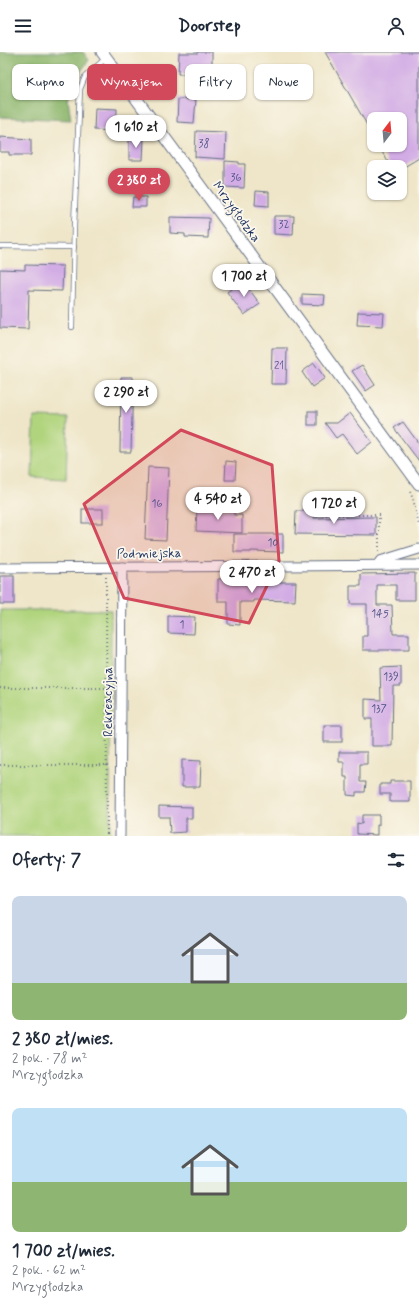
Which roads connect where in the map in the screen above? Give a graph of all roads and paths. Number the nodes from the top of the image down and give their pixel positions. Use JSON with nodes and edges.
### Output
{"nodes":[{"id":1,"x":104,"y":55,"type":"edge"},
{"id":2,"x":0,"y":246,"type":"edge"},
{"id":3,"x":74,"y":246,"type":"junction"},
{"id":4,"x":72,"y":327,"type":"dead end"},
{"id":5,"x":419,"y":484,"type":"edge"},
{"id":6,"x":318,"y":516,"type":"dead end"},
{"id":7,"x":419,"y":549,"type":"edge"},
{"id":8,"x":379,"y":556,"type":"dead end"},
{"id":9,"x":369,"y":564,"type":"junction"},
{"id":10,"x":419,"y":565,"type":"edge"},
{"id":11,"x":106,"y":567,"type":"junction"},
{"id":12,"x":122,"y":567,"type":"junction"},
{"id":13,"x":0,"y":568,"type":"edge"},
{"id":14,"x":0,"y":688,"type":"edge"},
{"id":15,"x":106,"y":688,"type":"junction"},
{"id":16,"x":107,"y":765,"type":"junction"},
{"id":17,"x":0,"y":766,"type":"edge"},
{"id":18,"x":107,"y":836,"type":"edge"},
{"id":19,"x":120,"y":836,"type":"edge"}],
"edges":[{"from":1,"to":3,"type":"lane"},
{"from":1,"to":5,"type":"street","name":"Mrzygłodzka"},
{"from":2,"to":3,"type":"lane"},
{"from":3,"to":4,"type":"lane"},
{"from":6,"to":8,"type":"path"},
{"from":7,"to":9,"type":"street","name":"Podmiejska"},
{"from":9,"to":10,"type":"street","name":"Podmiejska"},
{"from":9,"to":12,"type":"street","name":"Podmiejska"},
{"from":11,"to":12,"type":"street","name":"Podmiejska"},
{"from":11,"to":13,"type":"street","name":"Podmiejska"},
{"from":11,"to":15,"type":"path"},
{"from":12,"to":19,"type":"street","name":"Rekreacyjna"},
{"from":14,"to":15,"type":"path"},
{"from":15,"to":16,"type":"path"},
{"from":16,"to":17,"type":"path"},
{"from":16,"to":18,"type":"path"}]}
